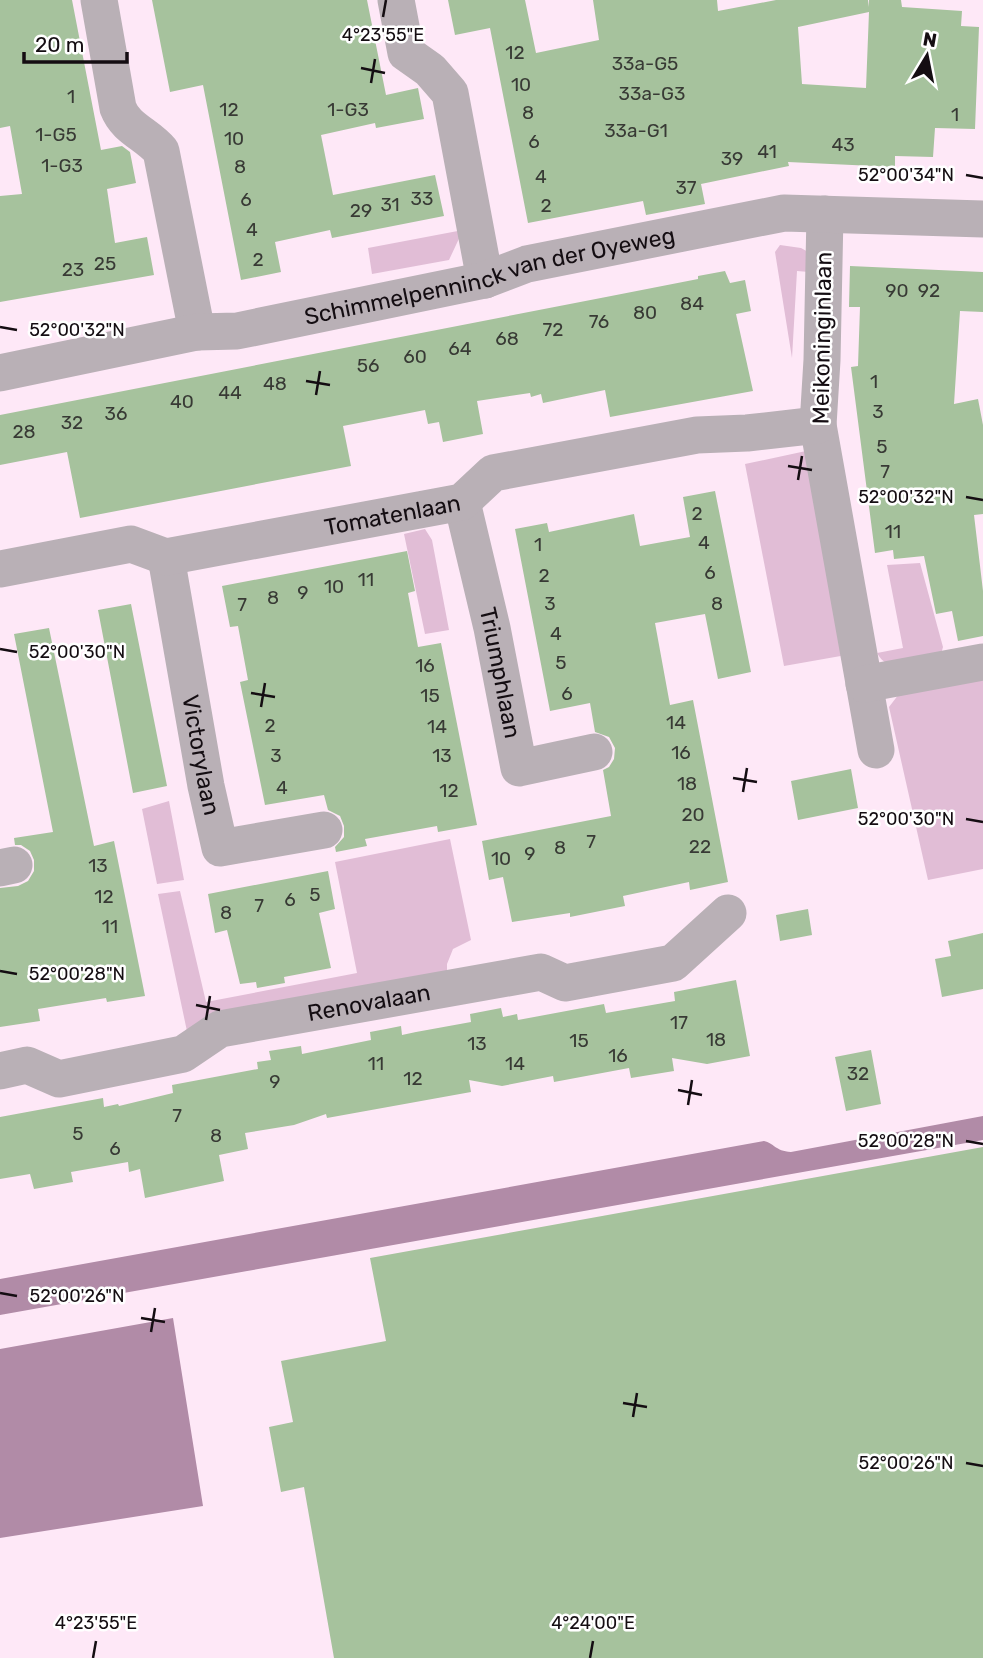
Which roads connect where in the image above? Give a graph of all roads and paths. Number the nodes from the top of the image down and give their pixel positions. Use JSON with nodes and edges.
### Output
{"nodes":[{"id":1,"x":99,"y":0,"type":"edge"},
{"id":2,"x":396,"y":0,"type":"edge"},
{"id":3,"x":825,"y":214,"type":"junction"},
{"id":4,"x":983,"y":219,"type":"edge"},
{"id":5,"x":485,"y":280,"type":"junction"},
{"id":6,"x":197,"y":332,"type":"junction"},
{"id":7,"x":0,"y":373,"type":"edge"},
{"id":8,"x":817,"y":425,"type":"junction"},
{"id":9,"x":462,"y":502,"type":"junction"},
{"id":10,"x":166,"y":557,"type":"junction"},
{"id":11,"x":0,"y":569,"type":"edge"},
{"id":12,"x":983,"y":662,"type":"edge"},
{"id":13,"x":864,"y":684,"type":"junction"},
{"id":14,"x":876,"y":750,"type":"dead end"},
{"id":15,"x":594,"y":752,"type":"dead end"},
{"id":16,"x":324,"y":830,"type":"dead end"},
{"id":17,"x":728,"y":913,"type":"dead end"},
{"id":18,"x":0,"y":1071,"type":"edge"}],
"edges":[{"from":1,"to":6,"type":"street"},
{"from":2,"to":5,"type":"street"},
{"from":3,"to":4,"type":"street","name":"Schimmelpenninck van der Oyeweg"},
{"from":3,"to":5,"type":"street","name":"Schimmelpenninck van der Oyeweg"},
{"from":3,"to":8,"type":"street","name":"Meikoninginlaan"},
{"from":5,"to":6,"type":"street","name":"Schimmelpenninck van der Oyeweg"},
{"from":6,"to":7,"type":"street","name":"Schimmelpenninck van der Oyeweg"},
{"from":8,"to":9,"type":"street","name":"Tomatenlaan"},
{"from":8,"to":13,"type":"street","name":"Meikoninginlaan"},
{"from":9,"to":10,"type":"street","name":"Tomatenlaan"},
{"from":9,"to":15,"type":"street","name":"Triumphlaan"},
{"from":10,"to":11,"type":"street"},
{"from":10,"to":16,"type":"street","name":"Victorylaan"},
{"from":12,"to":13,"type":"street"},
{"from":13,"to":14,"type":"street","name":"Meikoninginlaan"},
{"from":17,"to":18,"type":"street","name":"Renovalaan"}]}
